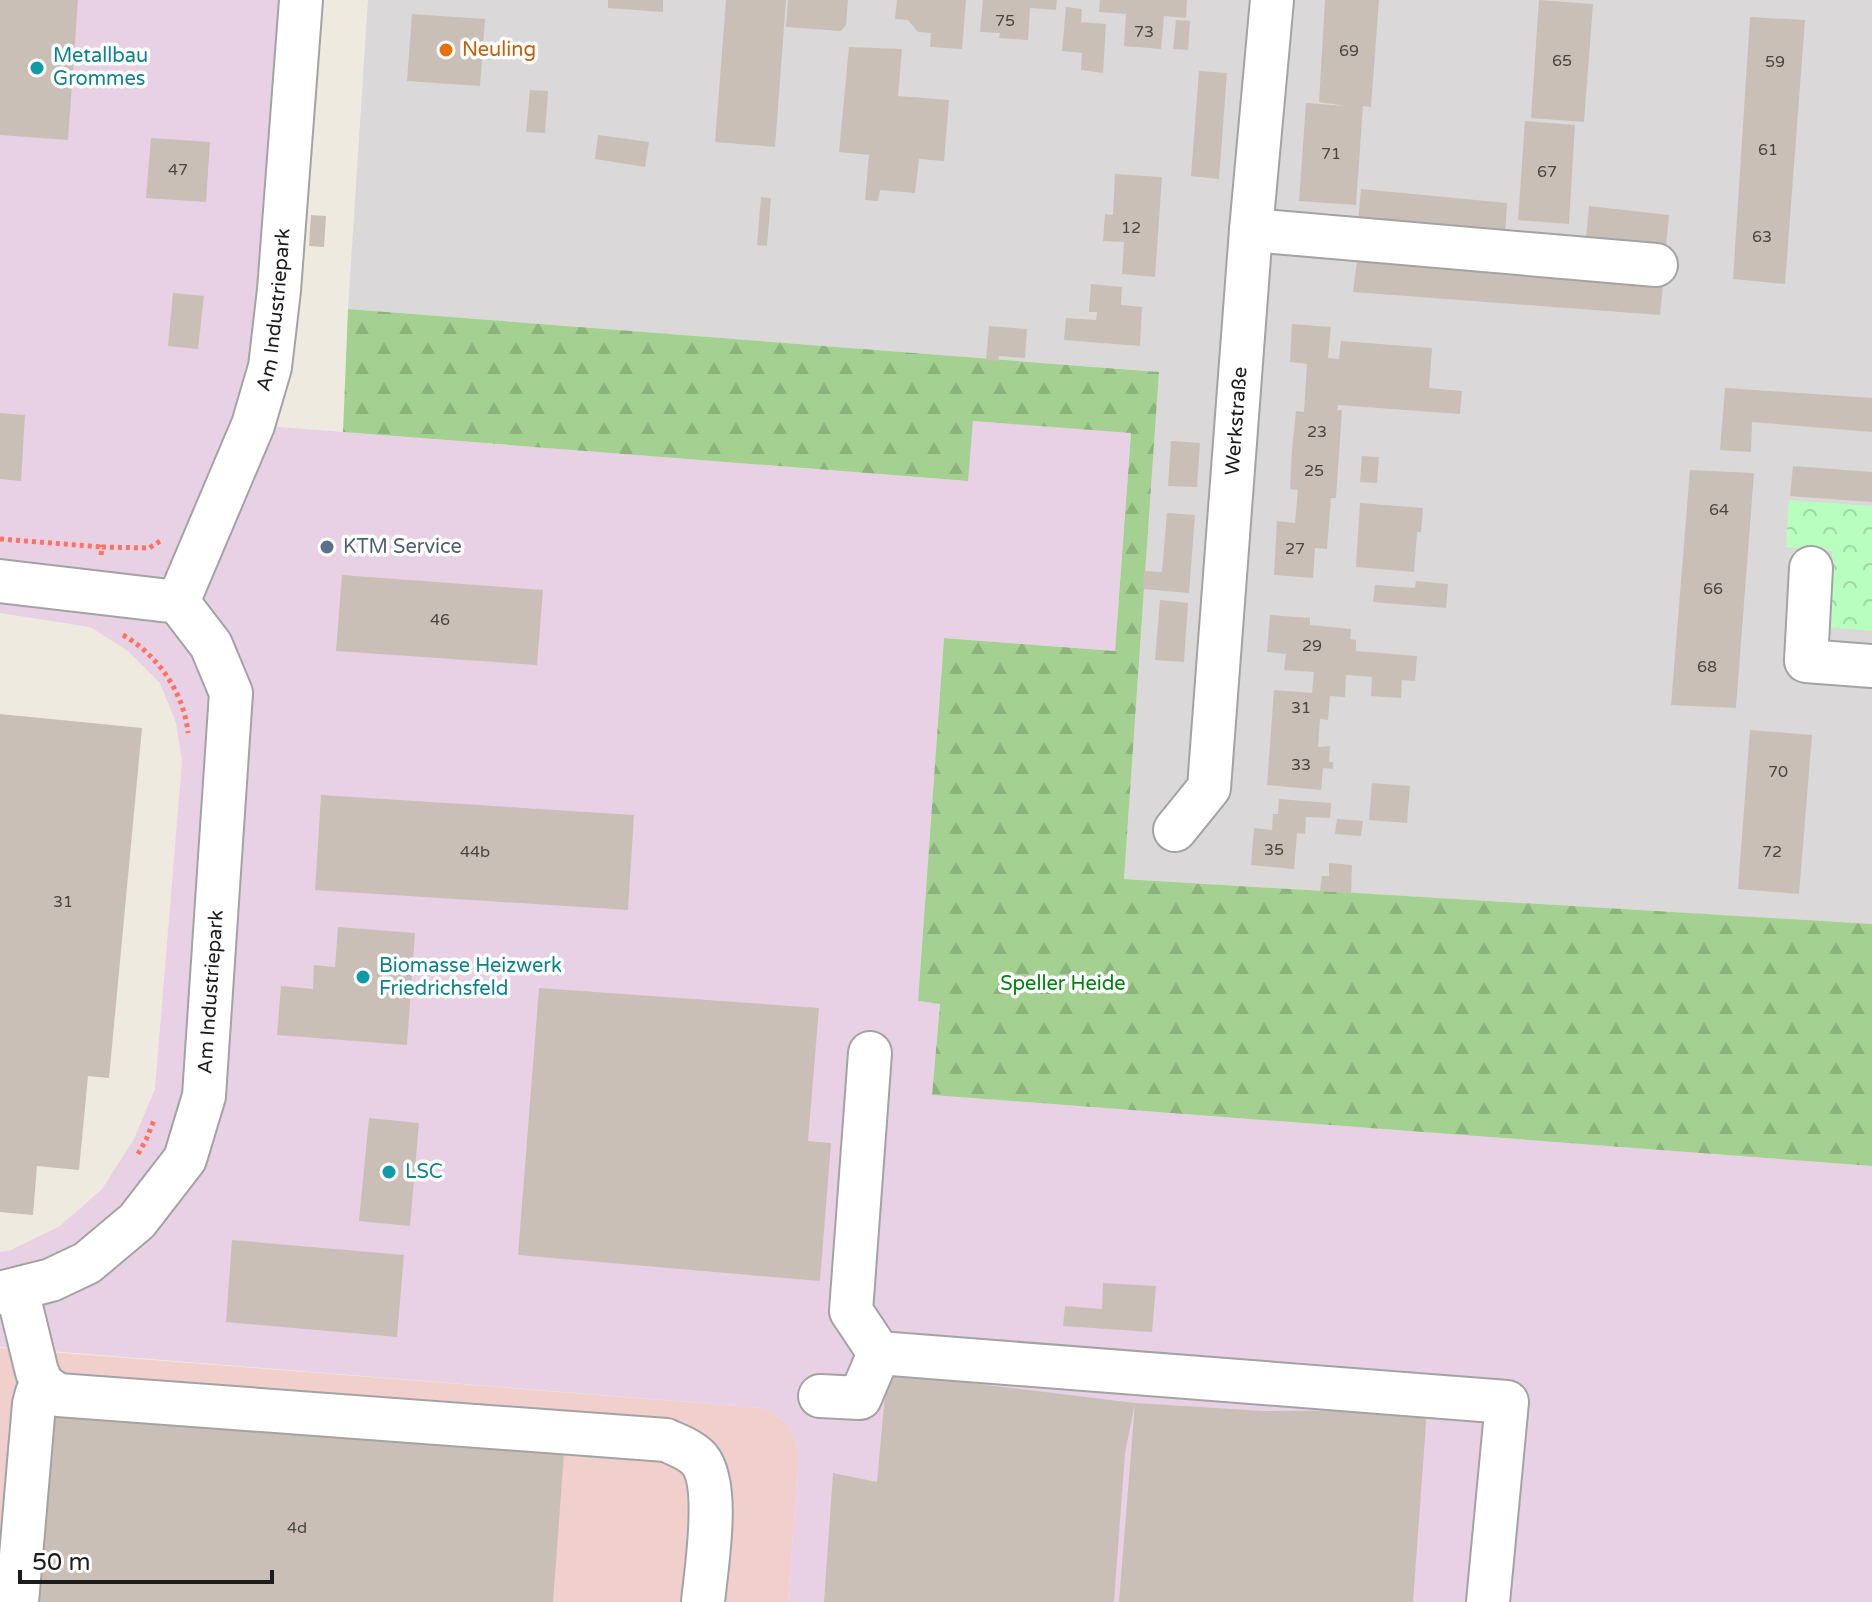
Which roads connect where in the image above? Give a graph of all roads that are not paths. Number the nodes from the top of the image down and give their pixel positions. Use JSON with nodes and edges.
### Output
{"nodes":[{"id":1,"x":301,"y":0,"type":"edge"},
{"id":2,"x":1272,"y":0,"type":"edge"},
{"id":3,"x":1251,"y":230,"type":"junction"},
{"id":4,"x":1656,"y":265,"type":"dead end"},
{"id":5,"x":1811,"y":568,"type":"dead end"},
{"id":6,"x":0,"y":581,"type":"edge"},
{"id":7,"x":178,"y":602,"type":"junction"},
{"id":8,"x":1872,"y":666,"type":"edge"},
{"id":9,"x":1175,"y":830,"type":"dead end"},
{"id":10,"x":870,"y":1053,"type":"dead end"},
{"id":11,"x":8,"y":1291,"type":"edge"},
{"id":12,"x":879,"y":1353,"type":"junction"},
{"id":13,"x":43,"y":1385,"type":"junction"},
{"id":14,"x":820,"y":1396,"type":"dead end"},
{"id":15,"x":17,"y":1602,"type":"edge"},
{"id":16,"x":703,"y":1602,"type":"edge"},
{"id":17,"x":1488,"y":1602,"type":"edge"}],
"edges":[{"from":1,"to":7,"type":"street","name":"Am Industriepark"},
{"from":2,"to":3,"type":"street","name":"Werkstraße"},
{"from":3,"to":4,"type":"street"},
{"from":3,"to":9,"type":"street","name":"Werkstraße"},
{"from":5,"to":8,"type":"street"},
{"from":6,"to":7,"type":"street"},
{"from":7,"to":11,"type":"street","name":"Am Industriepark"},
{"from":10,"to":12,"type":"street"},
{"from":11,"to":13,"type":"street"},
{"from":12,"to":14,"type":"street"},
{"from":12,"to":17,"type":"street"},
{"from":13,"to":15,"type":"street"},
{"from":13,"to":16,"type":"street"}]}
